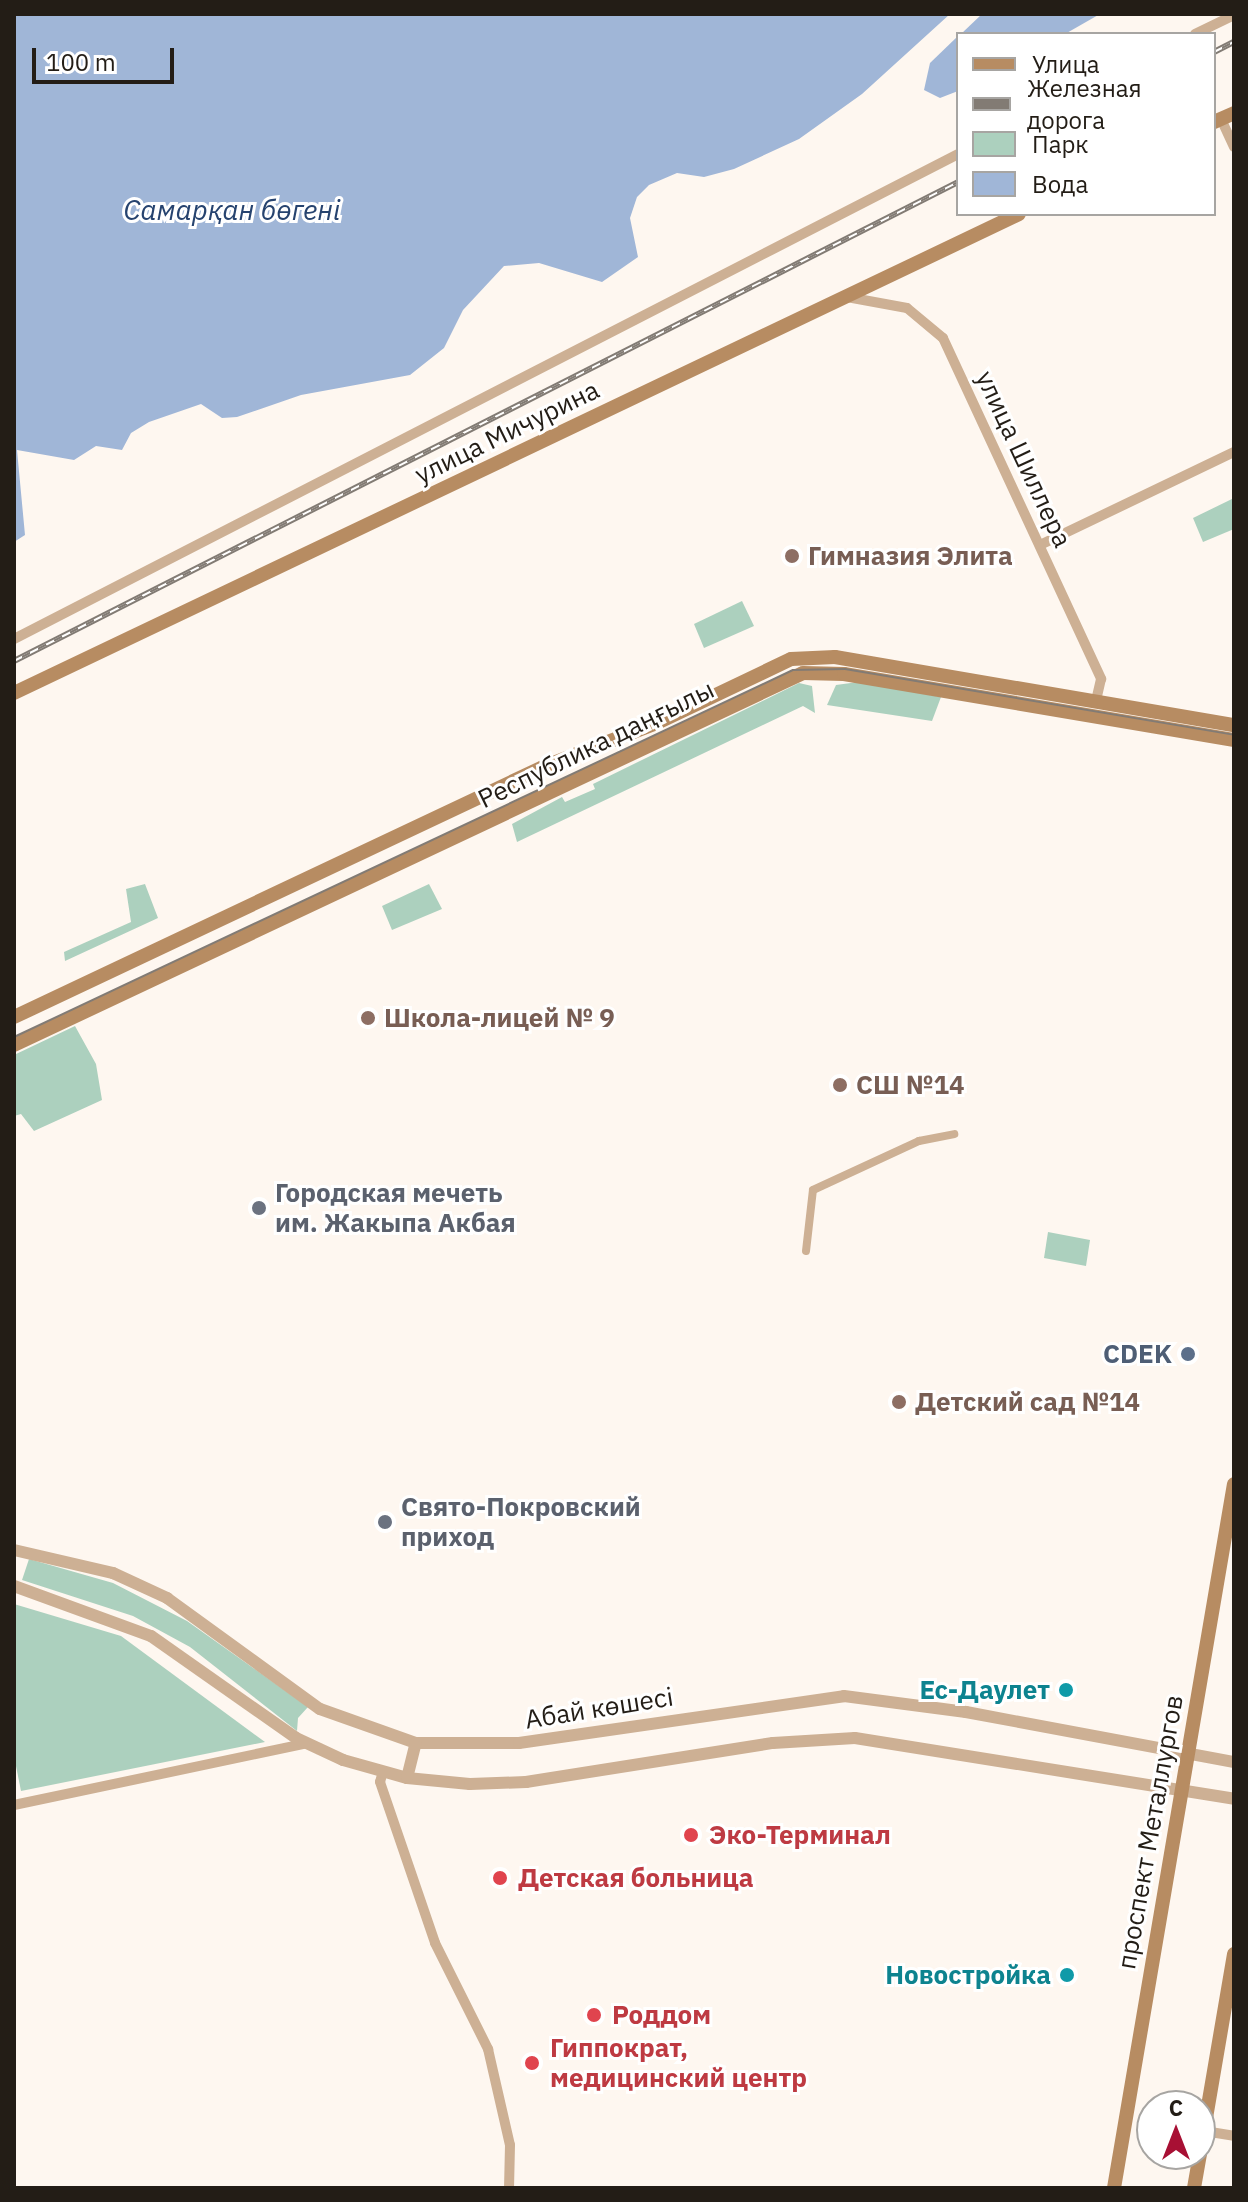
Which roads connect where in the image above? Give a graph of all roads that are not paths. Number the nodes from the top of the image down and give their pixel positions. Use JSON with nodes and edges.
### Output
{"nodes":[{"id":1,"x":1234,"y":15,"type":"edge"},
{"id":2,"x":1199,"y":32,"type":"edge"},
{"id":3,"x":1223,"y":118,"type":"edge"},
{"id":4,"x":1234,"y":147,"type":"edge"},
{"id":5,"x":956,"y":155,"type":"edge"},
{"id":6,"x":1015,"y":216,"type":"edge"},
{"id":7,"x":845,"y":296,"type":"junction"},
{"id":8,"x":1234,"y":452,"type":"edge"},
{"id":9,"x":1040,"y":545,"type":"junction"},
{"id":10,"x":14,"y":639,"type":"edge"},
{"id":11,"x":14,"y":693,"type":"edge"},
{"id":12,"x":1096,"y":701,"type":"junction"},
{"id":13,"x":1234,"y":725,"type":"edge"},
{"id":14,"x":1234,"y":740,"type":"edge"},
{"id":15,"x":14,"y":1017,"type":"edge"},
{"id":16,"x":14,"y":1045,"type":"edge"},
{"id":17,"x":954,"y":1134,"type":"dead end"},
{"id":18,"x":806,"y":1251,"type":"dead end"},
{"id":19,"x":1234,"y":1484,"type":"edge"},
{"id":20,"x":19,"y":1549,"type":"edge"},
{"id":21,"x":14,"y":1586,"type":"edge"},
{"id":22,"x":308,"y":1743,"type":"junction"},
{"id":23,"x":416,"y":1743,"type":"junction"},
{"id":24,"x":1188,"y":1755,"type":"junction"},
{"id":25,"x":1234,"y":1762,"type":"edge"},
{"id":26,"x":383,"y":1771,"type":"junction"},
{"id":27,"x":407,"y":1778,"type":"junction"},
{"id":28,"x":1181,"y":1793,"type":"junction"},
{"id":29,"x":1234,"y":1799,"type":"edge"},
{"id":30,"x":14,"y":1805,"type":"edge"},
{"id":31,"x":1234,"y":1956,"type":"edge"},
{"id":32,"x":1211,"y":2090,"type":"edge"},
{"id":33,"x":509,"y":2188,"type":"edge"},
{"id":34,"x":1114,"y":2188,"type":"edge"}],
"edges":[{"from":1,"to":2,"type":"street"},
{"from":3,"to":4,"type":"street"},
{"from":5,"to":10,"type":"street"},
{"from":6,"to":7,"type":"main road","name":"улица Мичурина"},
{"from":7,"to":9,"type":"street","name":"улица Шиллера"},
{"from":7,"to":11,"type":"main road","name":"улица Мичурина"},
{"from":8,"to":9,"type":"street"},
{"from":9,"to":12,"type":"street","name":"улица Шиллера"},
{"from":12,"to":13,"type":"main road","name":"Республика даңғылы"},
{"from":12,"to":15,"type":"main road","name":"Республика даңғылы"},
{"from":14,"to":16,"type":"main road","name":"Республика даңғылы"},
{"from":17,"to":18,"type":"street"},
{"from":19,"to":24,"type":"main road","name":"проспект Металлургов"},
{"from":20,"to":23,"type":"street","name":"Абай көшесі"},
{"from":21,"to":22,"type":"street"},
{"from":22,"to":26,"type":"street"},
{"from":22,"to":30,"type":"street"},
{"from":23,"to":24,"type":"street","name":"Абай көшесі"},
{"from":23,"to":27,"type":"street"},
{"from":24,"to":25,"type":"street","name":"Абай көшесі"},
{"from":24,"to":28,"type":"main road","name":"проспект Металлургов"},
{"from":26,"to":27,"type":"street"},
{"from":26,"to":33,"type":"street"},
{"from":27,"to":28,"type":"street"},
{"from":28,"to":29,"type":"street"},
{"from":28,"to":34,"type":"main road","name":"проспект Металлургов"},
{"from":31,"to":32,"type":"main road"}]}
